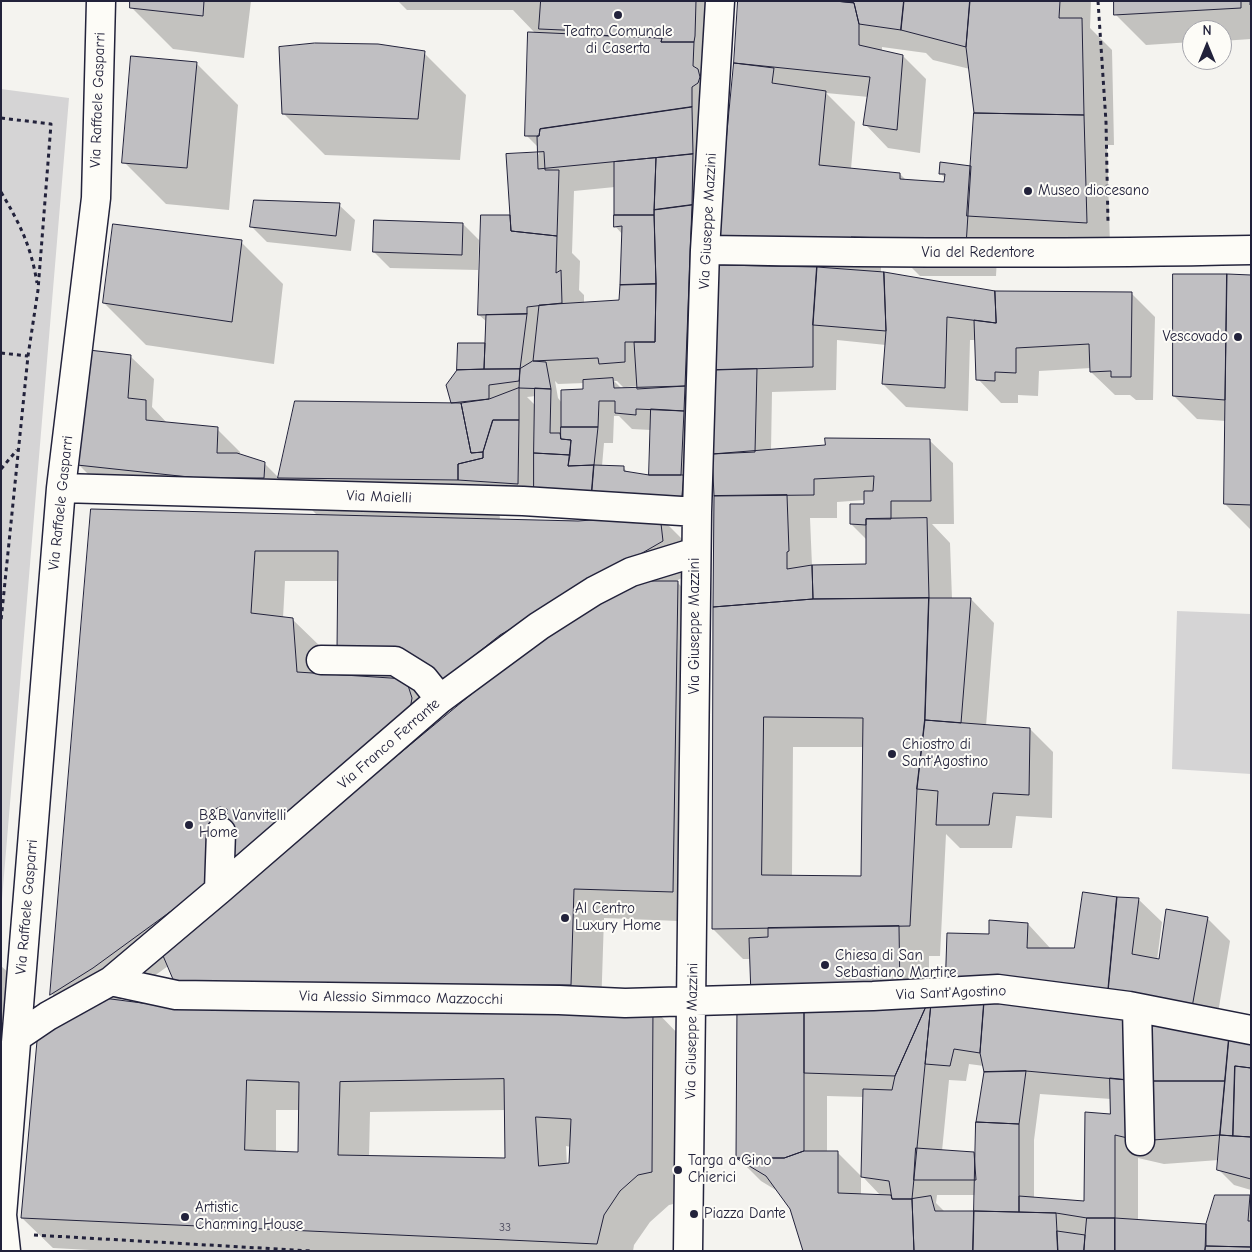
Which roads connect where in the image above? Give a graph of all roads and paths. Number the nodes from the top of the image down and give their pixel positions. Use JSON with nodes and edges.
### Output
{"nodes":[{"id":1,"x":101,"y":1,"type":"edge"},
{"id":2,"x":720,"y":1,"type":"edge"},
{"id":3,"x":1098,"y":1,"type":"edge"},
{"id":4,"x":1251,"y":1,"type":"edge"},
{"id":5,"x":1251,"y":5,"type":"edge"},
{"id":6,"x":1,"y":118,"type":"edge"},
{"id":7,"x":1,"y":192,"type":"edge"},
{"id":8,"x":705,"y":250,"type":"junction"},
{"id":9,"x":1251,"y":250,"type":"edge"},
{"id":10,"x":1108,"y":253,"type":"junction"},
{"id":11,"x":38,"y":290,"type":"junction"},
{"id":12,"x":1,"y":353,"type":"edge"},
{"id":13,"x":28,"y":356,"type":"junction"},
{"id":14,"x":18,"y":449,"type":"junction"},
{"id":15,"x":1,"y":469,"type":"edge"},
{"id":16,"x":62,"y":488,"type":"junction"},
{"id":17,"x":697,"y":512,"type":"junction"},
{"id":18,"x":696,"y":552,"type":"junction"},
{"id":19,"x":1,"y":621,"type":"edge"},
{"id":20,"x":321,"y":660,"type":"dead end"},
{"id":21,"x":440,"y":699,"type":"junction"},
{"id":22,"x":221,"y":832,"type":"dead end"},
{"id":23,"x":219,"y":890,"type":"junction"},
{"id":24,"x":111,"y":981,"type":"junction"},
{"id":25,"x":737,"y":1000,"type":"joint"},
{"id":26,"x":692,"y":1001,"type":"junction"},
{"id":27,"x":1137,"y":1008,"type":"junction"},
{"id":28,"x":1251,"y":1030,"type":"edge"},
{"id":29,"x":17,"y":1037,"type":"junction"},
{"id":30,"x":1140,"y":1141,"type":"dead end"},
{"id":31,"x":5,"y":1242,"type":"edge"},
{"id":32,"x":312,"y":1251,"type":"edge"},
{"id":33,"x":688,"y":1251,"type":"edge"}],
"edges":[{"from":1,"to":16,"type":"street","name":"Via Raffaele Gasparri"},
{"from":2,"to":8,"type":"street","name":"Via Giuseppe Mazzini"},
{"from":3,"to":10,"type":"path"},
{"from":4,"to":5,"type":"path"},
{"from":6,"to":11,"type":"path"},
{"from":7,"to":11,"type":"path"},
{"from":8,"to":10,"type":"street","name":"Via del Redentore"},
{"from":8,"to":17,"type":"street","name":"Via Giuseppe Mazzini"},
{"from":9,"to":10,"type":"street","name":"Via del Redentore"},
{"from":11,"to":13,"type":"path"},
{"from":12,"to":13,"type":"path"},
{"from":13,"to":14,"type":"path"},
{"from":14,"to":15,"type":"path"},
{"from":14,"to":19,"type":"path"},
{"from":16,"to":17,"type":"street","name":"Via Maielli"},
{"from":16,"to":29,"type":"street","name":"Via Raffaele Gasparri"},
{"from":17,"to":18,"type":"street","name":"Via Giuseppe Mazzini"},
{"from":18,"to":21,"type":"street","name":"Via Franco Ferrante"},
{"from":18,"to":26,"type":"street","name":"Via Giuseppe Mazzini"},
{"from":20,"to":21,"type":"street"},
{"from":21,"to":23,"type":"street","name":"Via Franco Ferrante"},
{"from":22,"to":23,"type":"street"},
{"from":23,"to":24,"type":"street","name":"Via Franco Ferrante"},
{"from":24,"to":26,"type":"street","name":"Via Alessio Simmaco Mazzocchi"},
{"from":24,"to":29,"type":"street","name":"Via Franco Ferrante"},
{"from":25,"to":26,"type":"street","name":"Via Alessio Simmaco Mazzocchi"},
{"from":25,"to":27,"type":"street","name":"Via Sant'Agostino"},
{"from":26,"to":33,"type":"street","name":"Via Giuseppe Mazzini"},
{"from":27,"to":28,"type":"street","name":"Via Sant'Agostino"},
{"from":27,"to":30,"type":"street"},
{"from":29,"to":31,"type":"street","name":"Via Raffaele Gasparri"},
{"from":31,"to":32,"type":"path"}]}
